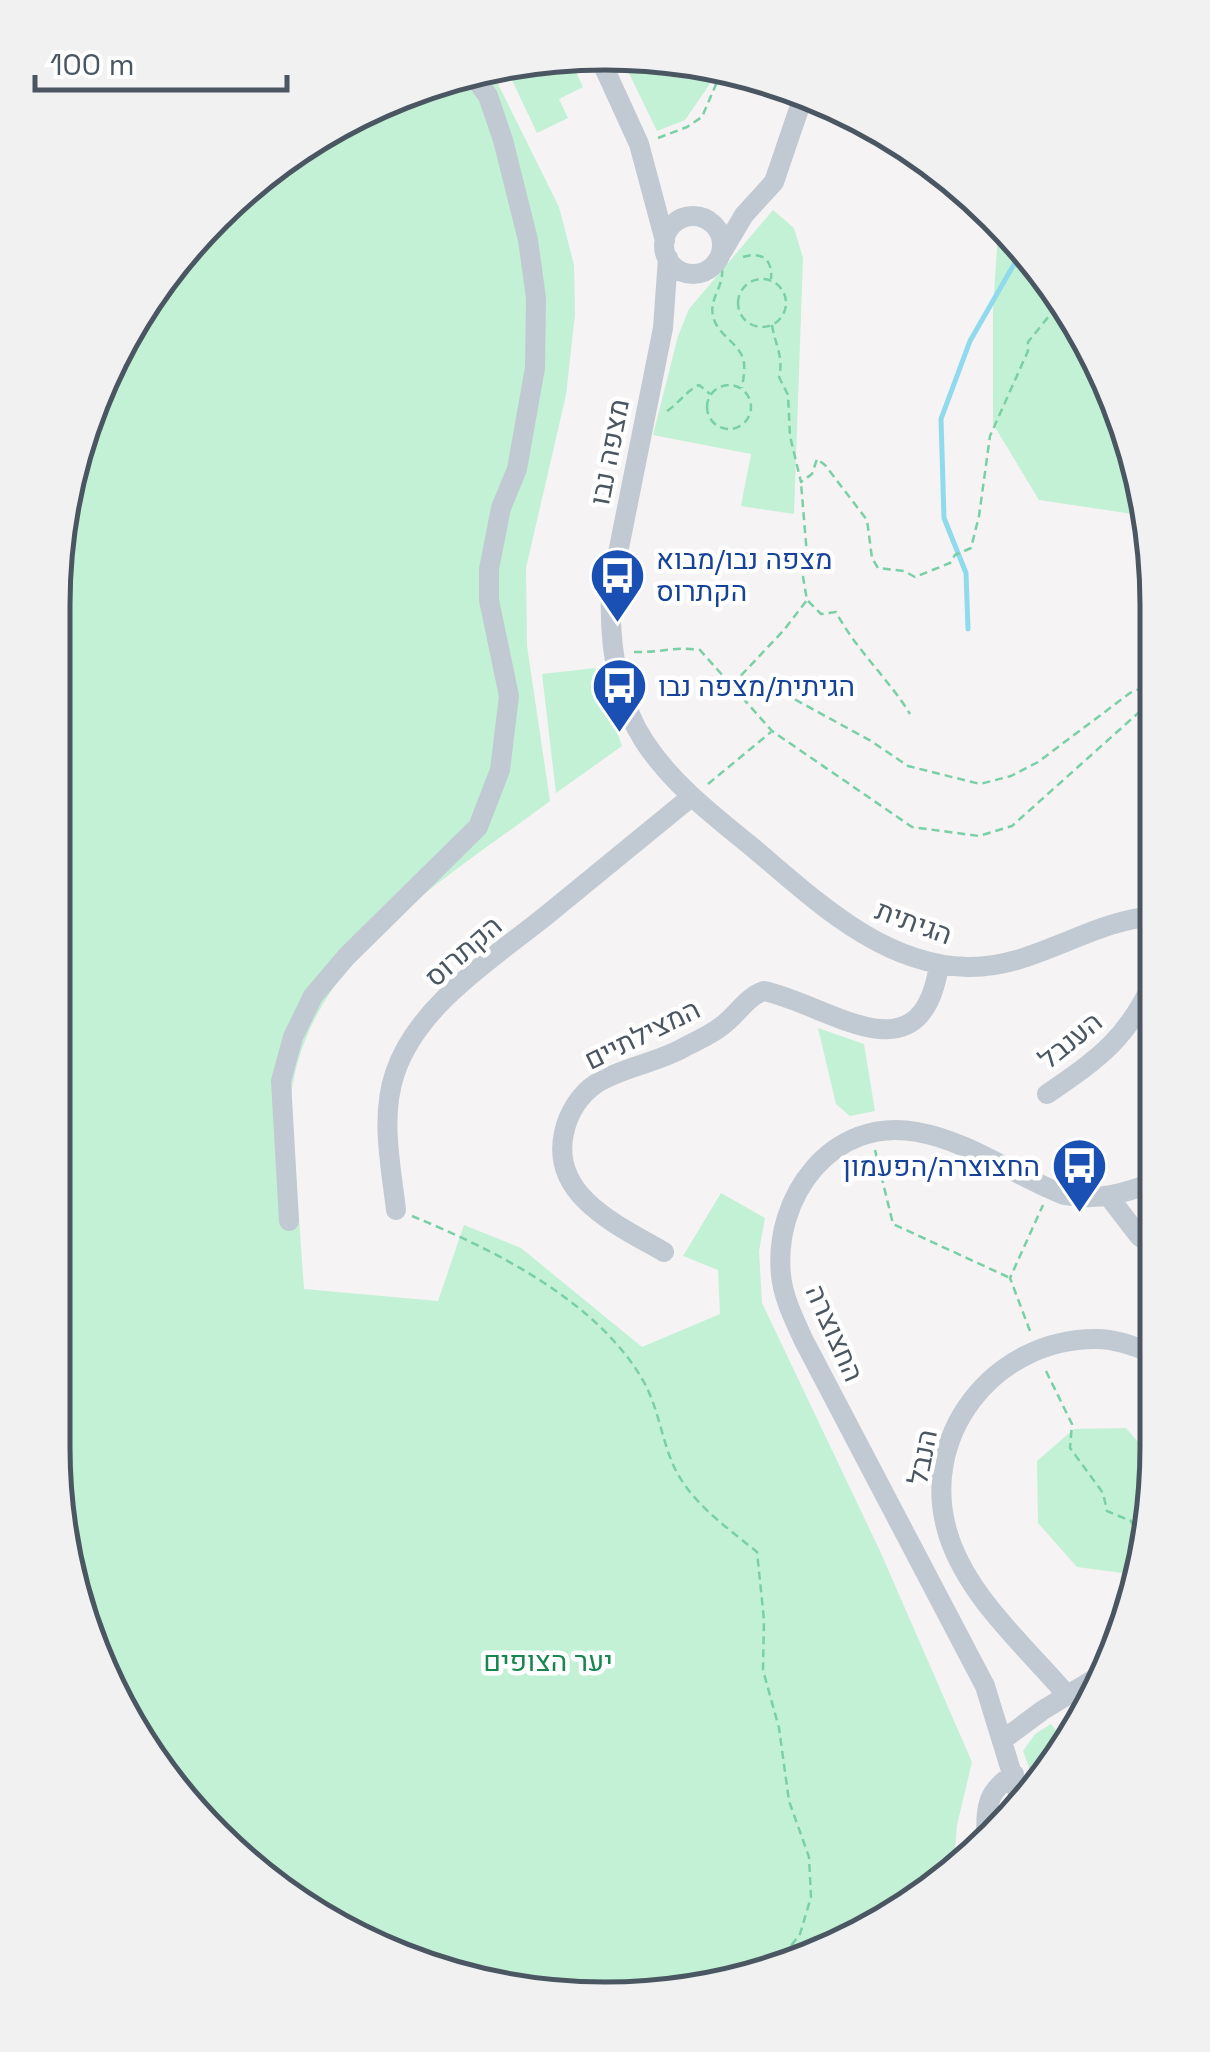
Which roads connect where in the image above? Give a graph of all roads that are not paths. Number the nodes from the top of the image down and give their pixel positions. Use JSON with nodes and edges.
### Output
{"nodes":[{"id":1,"x":605,"y":70,"type":"edge"},
{"id":2,"x":480,"y":85,"type":"edge"},
{"id":3,"x":800,"y":107,"type":"edge"},
{"id":4,"x":648,"y":180,"type":"junction"},
{"id":5,"x":761,"y":198,"type":"junction"},
{"id":6,"x":694,"y":216,"type":"junction"},
{"id":7,"x":666,"y":250,"type":"junction"},
{"id":8,"x":725,"y":265,"type":"junction"},
{"id":9,"x":662,"y":335,"type":"junction"},
{"id":10,"x":692,"y":798,"type":"junction"},
{"id":11,"x":1140,"y":918,"type":"edge"},
{"id":12,"x":939,"y":965,"type":"junction"},
{"id":13,"x":1140,"y":1009,"type":"edge"},
{"id":14,"x":1047,"y":1094,"type":"dead end"},
{"id":15,"x":1140,"y":1186,"type":"edge"},
{"id":16,"x":1109,"y":1197,"type":"junction"},
{"id":17,"x":396,"y":1210,"type":"road end"},
{"id":18,"x":290,"y":1221,"type":"dead end"},
{"id":19,"x":1140,"y":1237,"type":"edge"},
{"id":20,"x":664,"y":1252,"type":"dead end"},
{"id":21,"x":1140,"y":1350,"type":"edge"},
{"id":22,"x":1085,"y":1684,"type":"edge"},
{"id":23,"x":1068,"y":1694,"type":"junction"},
{"id":24,"x":1004,"y":1739,"type":"junction"},
{"id":25,"x":1014,"y":1774,"type":"junction"},
{"id":26,"x":1017,"y":1787,"type":"edge"},
{"id":27,"x":988,"y":1820,"type":"edge"}],
"edges":[{"from":1,"to":4,"type":"street","name":"מצפה נבו"},
{"from":2,"to":18,"type":"street"},
{"from":3,"to":5,"type":"street","name":"מצפה נבו"},
{"from":4,"to":6,"type":"street"},
{"from":4,"to":7,"type":"street","name":"מצפה נבו"},
{"from":5,"to":6,"type":"street"},
{"from":5,"to":8,"type":"street","name":"מצפה נבו"},
{"from":6,"to":7,"type":"street"},
{"from":6,"to":8,"type":"street"},
{"from":7,"to":8,"type":"street"},
{"from":7,"to":9,"type":"street","name":"מצפה נבו"},
{"from":8,"to":9,"type":"street","name":"מצפה נבו"},
{"from":9,"to":10,"type":"street","name":"מצפה נבו"},
{"from":10,"to":12,"type":"street","name":"הגיתית"},
{"from":10,"to":17,"type":"street","name":"הקתרוס"},
{"from":11,"to":12,"type":"street","name":"הגיתית"},
{"from":12,"to":20,"type":"street","name":"המצילתיים"},
{"from":13,"to":14,"type":"street","name":"הענבל"},
{"from":15,"to":16,"type":"street","name":"החצוצרה"},
{"from":16,"to":19,"type":"street"},
{"from":16,"to":24,"type":"street","name":"החצוצרה"},
{"from":21,"to":23,"type":"street","name":"הנבל"},
{"from":22,"to":23,"type":"street"},
{"from":23,"to":24,"type":"street"},
{"from":24,"to":25,"type":"street","name":"החצוצרה"},
{"from":25,"to":26,"type":"street","name":"החצוצרה"},
{"from":25,"to":27,"type":"street"}]}
